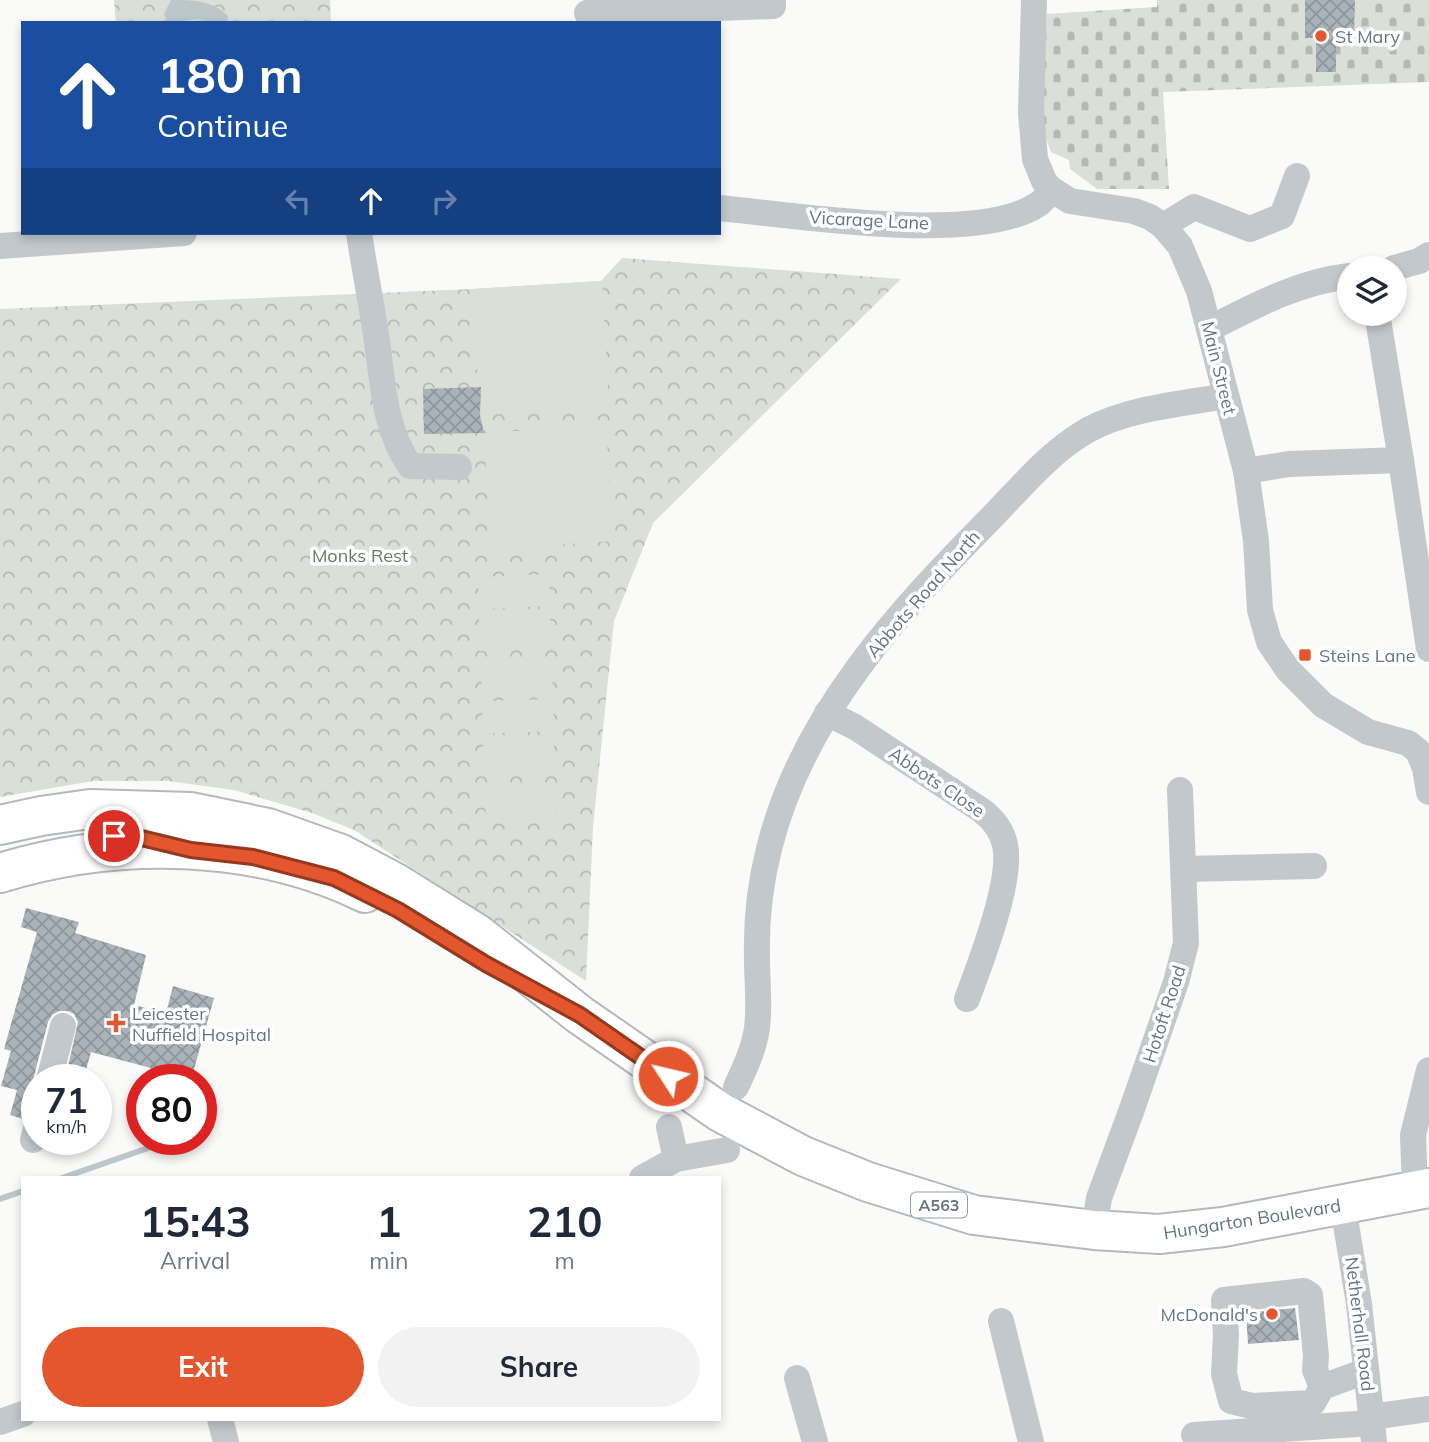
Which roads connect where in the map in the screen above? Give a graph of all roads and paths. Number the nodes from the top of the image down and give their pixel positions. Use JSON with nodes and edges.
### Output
{"nodes":[{"id":1,"x":1034,"y":0,"type":"edge"},
{"id":2,"x":773,"y":3,"type":"edge"},
{"id":3,"x":587,"y":13,"type":"dead end"},
{"id":4,"x":644,"y":17,"type":"edge"},
{"id":5,"x":1297,"y":176,"type":"dead end"},
{"id":6,"x":1051,"y":189,"type":"junction"},
{"id":7,"x":721,"y":208,"type":"edge"},
{"id":8,"x":1163,"y":226,"type":"junction"},
{"id":9,"x":156,"y":235,"type":"edge"},
{"id":10,"x":359,"y":235,"type":"edge"},
{"id":11,"x":0,"y":246,"type":"edge"},
{"id":12,"x":1429,"y":255,"type":"edge"},
{"id":13,"x":1407,"y":264,"type":"edge"},
{"id":14,"x":1337,"y":277,"type":"edge"},
{"id":15,"x":1379,"y":326,"type":"edge"},
{"id":16,"x":1209,"y":329,"type":"junction"},
{"id":17,"x":1226,"y":396,"type":"junction"},
{"id":18,"x":1401,"y":460,"type":"junction"},
{"id":19,"x":459,"y":467,"type":"dead end"},
{"id":20,"x":1246,"y":471,"type":"junction"},
{"id":21,"x":1429,"y":649,"type":"edge"},
{"id":22,"x":827,"y":713,"type":"junction"},
{"id":23,"x":1423,"y":746,"type":"edge"},
{"id":24,"x":1181,"y":790,"type":"dead end"},
{"id":25,"x":1429,"y":792,"type":"edge"},
{"id":26,"x":0,"y":825,"type":"edge"},
{"id":27,"x":191,"y":850,"type":"junction"},
{"id":28,"x":0,"y":856,"type":"edge"},
{"id":29,"x":1314,"y":866,"type":"dead end"},
{"id":30,"x":1185,"y":869,"type":"junction"},
{"id":31,"x":0,"y":873,"type":"edge"},
{"id":32,"x":967,"y":999,"type":"dead end"},
{"id":33,"x":580,"y":1015,"type":"junction"},
{"id":34,"x":63,"y":1026,"type":"dead end"},
{"id":35,"x":53,"y":1064,"type":"edge"},
{"id":36,"x":1429,"y":1070,"type":"edge"},
{"id":37,"x":736,"y":1087,"type":"dead end"},
{"id":38,"x":668,"y":1127,"type":"dead end"},
{"id":39,"x":727,"y":1150,"type":"dead end"},
{"id":40,"x":676,"y":1159,"type":"junction"},
{"id":41,"x":646,"y":1176,"type":"edge"},
{"id":42,"x":1422,"y":1190,"type":"edge"},
{"id":43,"x":1343,"y":1206,"type":"junction"},
{"id":44,"x":1094,"y":1230,"type":"junction"},
{"id":45,"x":1001,"y":1321,"type":"dead end"},
{"id":46,"x":1366,"y":1371,"type":"junction"},
{"id":47,"x":797,"y":1378,"type":"dead end"},
{"id":48,"x":1322,"y":1387,"type":"junction"},
{"id":49,"x":1429,"y":1409,"type":"edge"},
{"id":50,"x":21,"y":1415,"type":"edge"},
{"id":51,"x":221,"y":1421,"type":"edge"},
{"id":52,"x":0,"y":1422,"type":"edge"},
{"id":53,"x":1372,"y":1427,"type":"edge"},
{"id":54,"x":1195,"y":1435,"type":"dead end"},
{"id":55,"x":226,"y":1442,"type":"edge"},
{"id":56,"x":815,"y":1442,"type":"edge"},
{"id":57,"x":1031,"y":1442,"type":"edge"}],
"edges":[{"from":1,"to":6,"type":"street"},
{"from":2,"to":4,"type":"street"},
{"from":3,"to":4,"type":"street"},
{"from":5,"to":8,"type":"street"},
{"from":6,"to":7,"type":"street","name":"Vicarage Lane"},
{"from":6,"to":8,"type":"street","name":"Main Street"},
{"from":8,"to":16,"type":"street","name":"Main Street"},
{"from":9,"to":11,"type":"street"},
{"from":10,"to":19,"type":"street"},
{"from":12,"to":13,"type":"street"},
{"from":14,"to":16,"type":"street"},
{"from":15,"to":18,"type":"street"},
{"from":16,"to":17,"type":"street","name":"Main Street"},
{"from":17,"to":20,"type":"street","name":"Main Street"},
{"from":17,"to":22,"type":"street","name":"Abbots Road North"},
{"from":18,"to":20,"type":"street"},
{"from":18,"to":21,"type":"street"},
{"from":20,"to":23,"type":"street","name":"Main Street"},
{"from":22,"to":32,"type":"street","name":"Abbots Close"},
{"from":22,"to":37,"type":"street","name":"Abbots Road North"},
{"from":23,"to":25,"type":"street"},
{"from":24,"to":30,"type":"street","name":"Hotoft Road"},
{"from":26,"to":33,"type":"highway","name":"Hungarton Boulevard","number":"A563"},
{"from":27,"to":28,"type":"street"},
{"from":27,"to":31,"type":"highway","name":"Hungarton Boulevard","number":"A563"},
{"from":27,"to":33,"type":"highway","name":"Hungarton Boulevard","number":"A563"},
{"from":29,"to":30,"type":"street"},
{"from":30,"to":44,"type":"street","name":"Hotoft Road"},
{"from":33,"to":44,"type":"highway","name":"Hungarton Boulevard","number":"A563"},
{"from":34,"to":35,"type":"street"},
{"from":36,"to":42,"type":"street"},
{"from":38,"to":40,"type":"street"},
{"from":39,"to":40,"type":"street"},
{"from":40,"to":41,"type":"street"},
{"from":42,"to":43,"type":"highway","name":"Hungarton Boulevard","number":"A563"},
{"from":43,"to":44,"type":"highway","name":"Hungarton Boulevard","number":"A563"},
{"from":43,"to":46,"type":"street","name":"Netherhall Road"},
{"from":45,"to":57,"type":"street"},
{"from":46,"to":48,"type":"street"},
{"from":46,"to":53,"type":"street","name":"Netherhall Road"},
{"from":47,"to":56,"type":"street"},
{"from":48,"to":48,"type":"street"},
{"from":49,"to":53,"type":"street"},
{"from":50,"to":52,"type":"street"},
{"from":51,"to":55,"type":"street"},
{"from":53,"to":54,"type":"street"}]}
